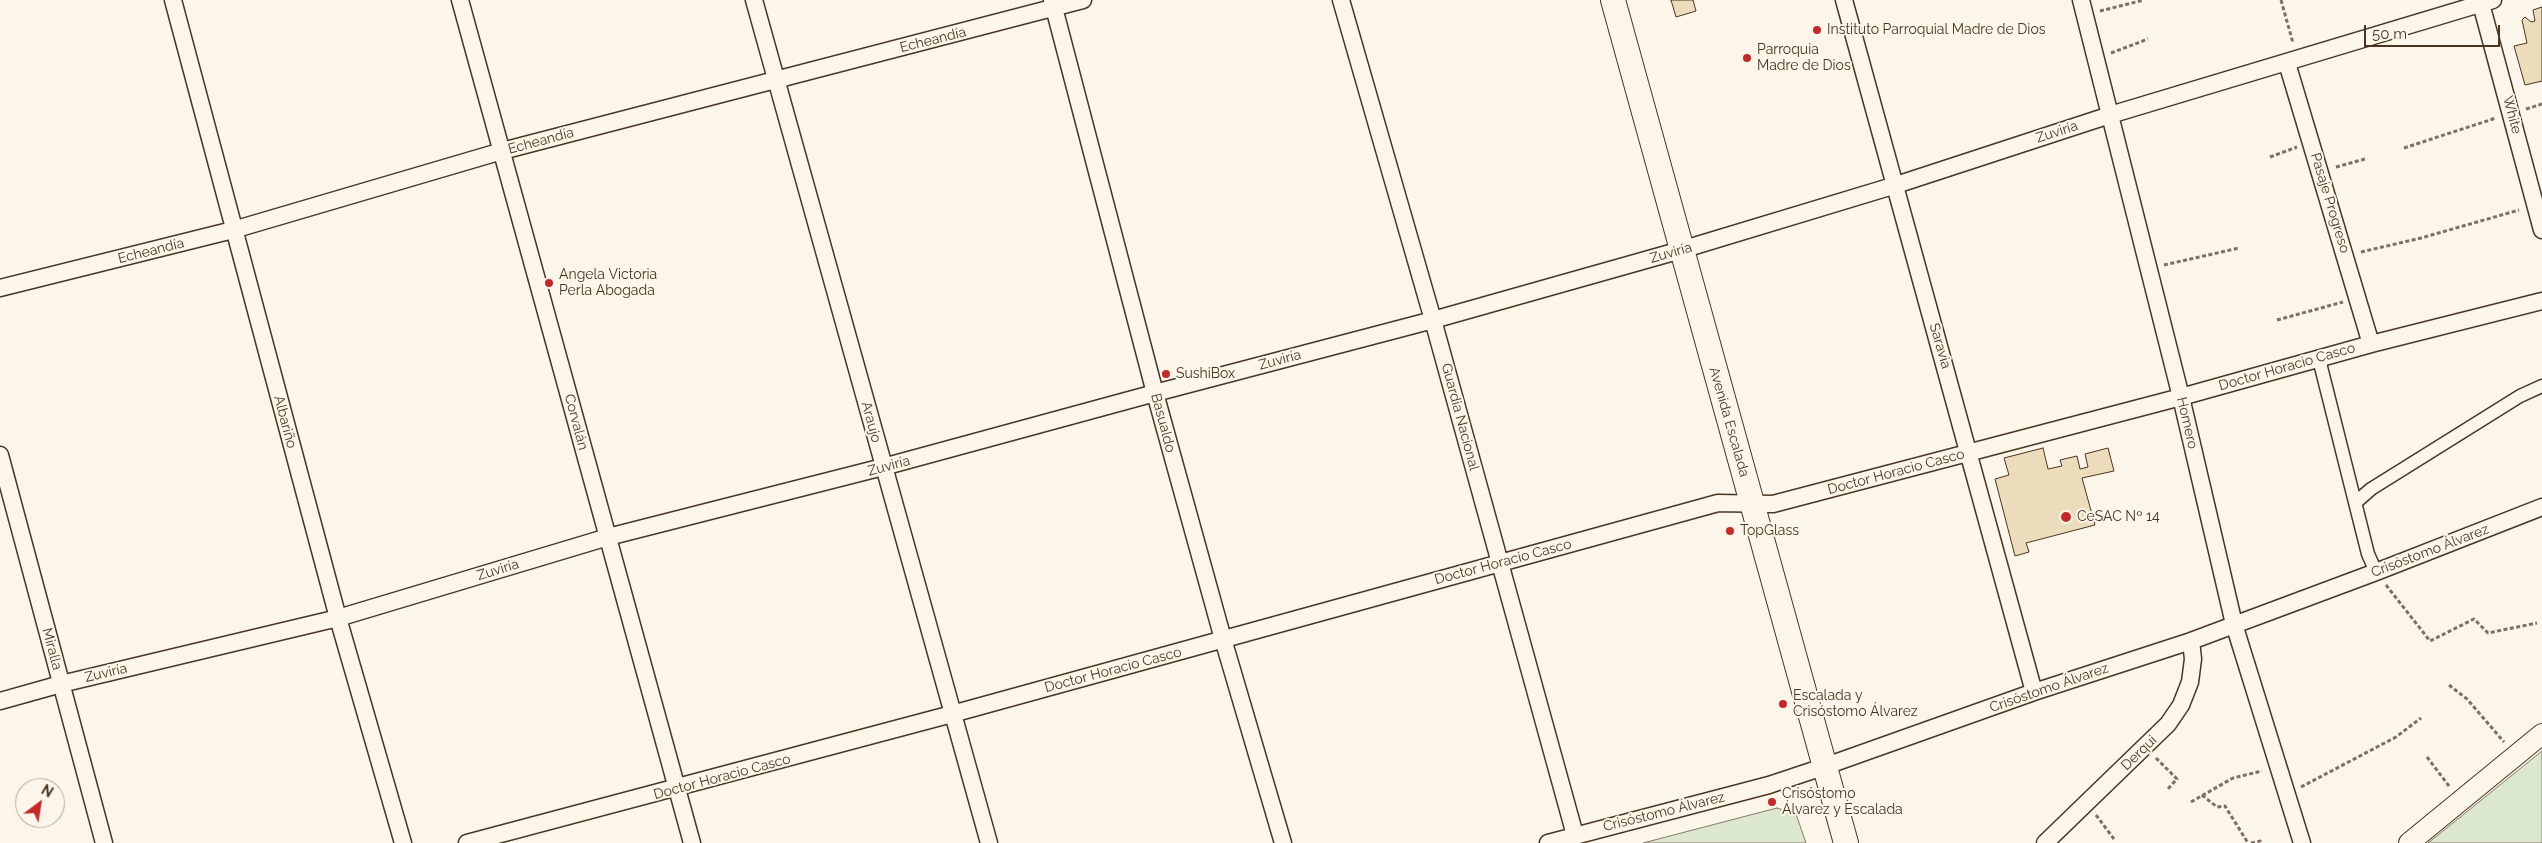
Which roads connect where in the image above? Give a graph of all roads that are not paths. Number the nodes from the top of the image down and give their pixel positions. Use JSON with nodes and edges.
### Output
{"nodes":[{"id":1,"x":173,"y":0,"type":"edge"},
{"id":2,"x":460,"y":0,"type":"edge"},
{"id":3,"x":754,"y":0,"type":"edge"},
{"id":4,"x":1083,"y":0,"type":"edge"},
{"id":5,"x":1341,"y":0,"type":"edge"},
{"id":6,"x":1613,"y":0,"type":"edge"},
{"id":7,"x":1844,"y":0,"type":"edge"},
{"id":8,"x":2484,"y":1,"type":"edge"},
{"id":9,"x":1054,"y":4,"type":"edge"},
{"id":10,"x":2083,"y":7,"type":"edge"},
{"id":11,"x":2292,"y":62,"type":"junction"},
{"id":12,"x":776,"y":80,"type":"junction"},
{"id":13,"x":2110,"y":115,"type":"junction"},
{"id":14,"x":502,"y":151,"type":"junction"},
{"id":15,"x":1896,"y":185,"type":"junction"},
{"id":16,"x":234,"y":230,"type":"junction"},
{"id":17,"x":2542,"y":230,"type":"edge"},
{"id":18,"x":1681,"y":250,"type":"junction"},
{"id":19,"x":0,"y":288,"type":"edge"},
{"id":20,"x":2542,"y":301,"type":"edge"},
{"id":21,"x":1433,"y":320,"type":"junction"},
{"id":22,"x":2371,"y":344,"type":"junction"},
{"id":23,"x":2319,"y":359,"type":"junction"},
{"id":24,"x":2542,"y":386,"type":"edge"},
{"id":25,"x":1155,"y":393,"type":"junction"},
{"id":26,"x":2181,"y":397,"type":"junction"},
{"id":27,"x":1970,"y":452,"type":"junction"},
{"id":28,"x":0,"y":455,"type":"edge"},
{"id":29,"x":883,"y":467,"type":"junction"},
{"id":30,"x":2355,"y":503,"type":"junction"},
{"id":31,"x":1752,"y":504,"type":"junction"},
{"id":32,"x":2542,"y":507,"type":"edge"},
{"id":33,"x":608,"y":537,"type":"junction"},
{"id":34,"x":1500,"y":563,"type":"junction"},
{"id":35,"x":2376,"y":572,"type":"junction"},
{"id":36,"x":338,"y":618,"type":"junction"},
{"id":37,"x":2234,"y":624,"type":"junction"},
{"id":38,"x":1223,"y":639,"type":"junction"},
{"id":39,"x":2191,"y":641,"type":"junction"},
{"id":40,"x":61,"y":684,"type":"junction"},
{"id":41,"x":2034,"y":692,"type":"junction"},
{"id":42,"x":0,"y":701,"type":"edge"},
{"id":43,"x":952,"y":714,"type":"junction"},
{"id":44,"x":2542,"y":734,"type":"edge"},
{"id":45,"x":1826,"y":766,"type":"junction"},
{"id":46,"x":676,"y":789,"type":"junction"},
{"id":47,"x":1575,"y":835,"type":"junction"},
{"id":48,"x":104,"y":843,"type":"edge"},
{"id":49,"x":403,"y":843,"type":"edge"},
{"id":50,"x":467,"y":843,"type":"edge"},
{"id":51,"x":692,"y":843,"type":"edge"},
{"id":52,"x":989,"y":843,"type":"edge"},
{"id":53,"x":1283,"y":843,"type":"edge"},
{"id":54,"x":1548,"y":843,"type":"edge"},
{"id":55,"x":1846,"y":843,"type":"edge"},
{"id":56,"x":2045,"y":843,"type":"edge"},
{"id":57,"x":2302,"y":843,"type":"edge"},
{"id":58,"x":2409,"y":843,"type":"edge"}],
"edges":[{"from":1,"to":16,"type":"street","name":"Albariño"},
{"from":2,"to":14,"type":"street","name":"Corvalán"},
{"from":3,"to":12,"type":"street","name":"Araujo"},
{"from":4,"to":9,"type":"street","name":"Echeandía"},
{"from":5,"to":21,"type":"street","name":"Guardia Nacional"},
{"from":6,"to":18,"type":"main road","name":"Avenida Escalada"},
{"from":7,"to":15,"type":"street","name":"Saravia"},
{"from":8,"to":11,"type":"street","name":"Zuviría"},
{"from":8,"to":17,"type":"street","name":"White"},
{"from":9,"to":12,"type":"street","name":"Echeandía"},
{"from":9,"to":25,"type":"street","name":"Basualdo"},
{"from":10,"to":13,"type":"street","name":"Homero"},
{"from":11,"to":13,"type":"street","name":"Zuviría"},
{"from":11,"to":22,"type":"street","name":"Pasaje Progreso"},
{"from":12,"to":14,"type":"street","name":"Echeandía"},
{"from":12,"to":29,"type":"street","name":"Araujo"},
{"from":13,"to":15,"type":"street","name":"Zuviría"},
{"from":13,"to":26,"type":"street","name":"Homero"},
{"from":14,"to":16,"type":"street","name":"Echeandía"},
{"from":14,"to":33,"type":"street","name":"Corvalán"},
{"from":15,"to":18,"type":"street","name":"Zuviría"},
{"from":15,"to":27,"type":"street","name":"Saravia"},
{"from":16,"to":19,"type":"street","name":"Echeandía"},
{"from":16,"to":36,"type":"street","name":"Albariño"},
{"from":18,"to":21,"type":"street","name":"Zuviría"},
{"from":18,"to":31,"type":"main road","name":"Avenida Escalada"},
{"from":20,"to":22,"type":"street","name":"Doctor Horacio Casco"},
{"from":21,"to":25,"type":"street","name":"Zuviría"},
{"from":21,"to":34,"type":"street","name":"Guardia Nacional"},
{"from":22,"to":23,"type":"street","name":"Doctor Horacio Casco"},
{"from":23,"to":26,"type":"street","name":"Doctor Horacio Casco"},
{"from":23,"to":30,"type":"street"},
{"from":24,"to":30,"type":"street"},
{"from":25,"to":29,"type":"street","name":"Zuviría"},
{"from":25,"to":38,"type":"street","name":"Basualdo"},
{"from":26,"to":27,"type":"street","name":"Doctor Horacio Casco"},
{"from":26,"to":37,"type":"street","name":"Homero"},
{"from":27,"to":31,"type":"street","name":"Doctor Horacio Casco"},
{"from":27,"to":41,"type":"street","name":"Saravia"},
{"from":28,"to":40,"type":"street","name":"Miralla"},
{"from":29,"to":33,"type":"street","name":"Zuviría"},
{"from":29,"to":43,"type":"street","name":"Araujo"},
{"from":30,"to":35,"type":"street"},
{"from":31,"to":34,"type":"street","name":"Doctor Horacio Casco"},
{"from":31,"to":45,"type":"main road","name":"Avenida Escalada"},
{"from":32,"to":35,"type":"street","name":"Crisóstomo Álvarez"},
{"from":33,"to":36,"type":"street","name":"Zuviría"},
{"from":33,"to":46,"type":"street","name":"Corvalán"},
{"from":34,"to":38,"type":"street","name":"Doctor Horacio Casco"},
{"from":34,"to":47,"type":"street","name":"Guardia Nacional"},
{"from":35,"to":37,"type":"street","name":"Crisóstomo Álvarez"},
{"from":36,"to":40,"type":"street","name":"Zuviría"},
{"from":36,"to":49,"type":"street","name":"Albariño"},
{"from":37,"to":39,"type":"street","name":"Crisóstomo Álvarez"},
{"from":37,"to":57,"type":"street","name":"Homero"},
{"from":38,"to":43,"type":"street","name":"Doctor Horacio Casco"},
{"from":38,"to":53,"type":"street","name":"Basualdo"},
{"from":39,"to":41,"type":"street","name":"Crisóstomo Álvarez"},
{"from":39,"to":56,"type":"street","name":"Derqui"},
{"from":40,"to":42,"type":"street","name":"Zuviría"},
{"from":40,"to":48,"type":"street","name":"Miralla"},
{"from":41,"to":45,"type":"street","name":"Crisóstomo Álvarez"},
{"from":43,"to":46,"type":"street","name":"Doctor Horacio Casco"},
{"from":43,"to":52,"type":"street","name":"Araujo"},
{"from":44,"to":58,"type":"street"},
{"from":45,"to":47,"type":"street","name":"Crisóstomo Álvarez"},
{"from":45,"to":55,"type":"main road","name":"Avenida Escalada"},
{"from":46,"to":50,"type":"street","name":"Doctor Horacio Casco"},
{"from":46,"to":51,"type":"street","name":"Corvalán"},
{"from":47,"to":54,"type":"street","name":"Crisóstomo Álvarez"}]}
